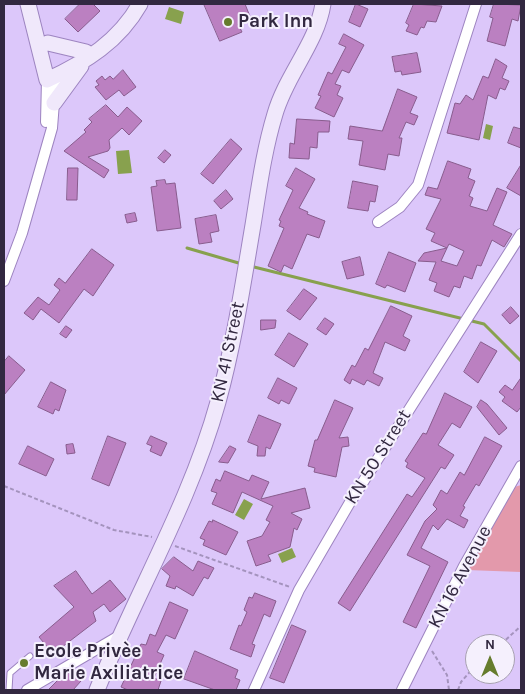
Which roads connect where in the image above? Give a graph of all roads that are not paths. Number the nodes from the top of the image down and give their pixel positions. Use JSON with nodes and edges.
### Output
{"nodes":[{"id":1,"x":28,"y":4,"type":"edge"},
{"id":2,"x":37,"y":4,"type":"edge"},
{"id":3,"x":140,"y":4,"type":"edge"},
{"id":4,"x":323,"y":4,"type":"edge"},
{"id":5,"x":476,"y":4,"type":"edge"},
{"id":6,"x":48,"y":43,"type":"junction"},
{"id":7,"x":87,"y":56,"type":"junction"},
{"id":8,"x":51,"y":74,"type":"junction"},
{"id":9,"x":54,"y":103,"type":"junction"},
{"id":10,"x":47,"y":145,"type":"junction"},
{"id":11,"x":378,"y":222,"type":"dead end"},
{"id":12,"x":521,"y":234,"type":"edge"},
{"id":13,"x":4,"y":280,"type":"edge"},
{"id":14,"x":521,"y":466,"type":"edge"},
{"id":15,"x":119,"y":636,"type":"junction"},
{"id":16,"x":30,"y":656,"type":"dead end"},
{"id":17,"x":9,"y":690,"type":"edge"},
{"id":18,"x":26,"y":690,"type":"edge"},
{"id":19,"x":97,"y":690,"type":"edge"},
{"id":20,"x":254,"y":690,"type":"edge"},
{"id":21,"x":402,"y":690,"type":"edge"}],
"edges":[{"from":1,"to":8,"type":"main road"},
{"from":2,"to":6,"type":"main road"},
{"from":3,"to":7,"type":"main road"},
{"from":4,"to":15,"type":"main road","name":"KN 41 Street"},
{"from":5,"to":11,"type":"street"},
{"from":6,"to":7,"type":"main road"},
{"from":6,"to":8,"type":"main road"},
{"from":7,"to":8,"type":"main road"},
{"from":7,"to":9,"type":"main road"},
{"from":8,"to":9,"type":"street"},
{"from":8,"to":10,"type":"street"},
{"from":9,"to":10,"type":"street"},
{"from":10,"to":13,"type":"street"},
{"from":12,"to":20,"type":"street","name":"KN 50 Street"},
{"from":14,"to":21,"type":"street","name":"KN 16 Avenue"},
{"from":15,"to":18,"type":"street"},
{"from":15,"to":19,"type":"main road","name":"KN 41 Street"},
{"from":16,"to":17,"type":"lane"}]}
